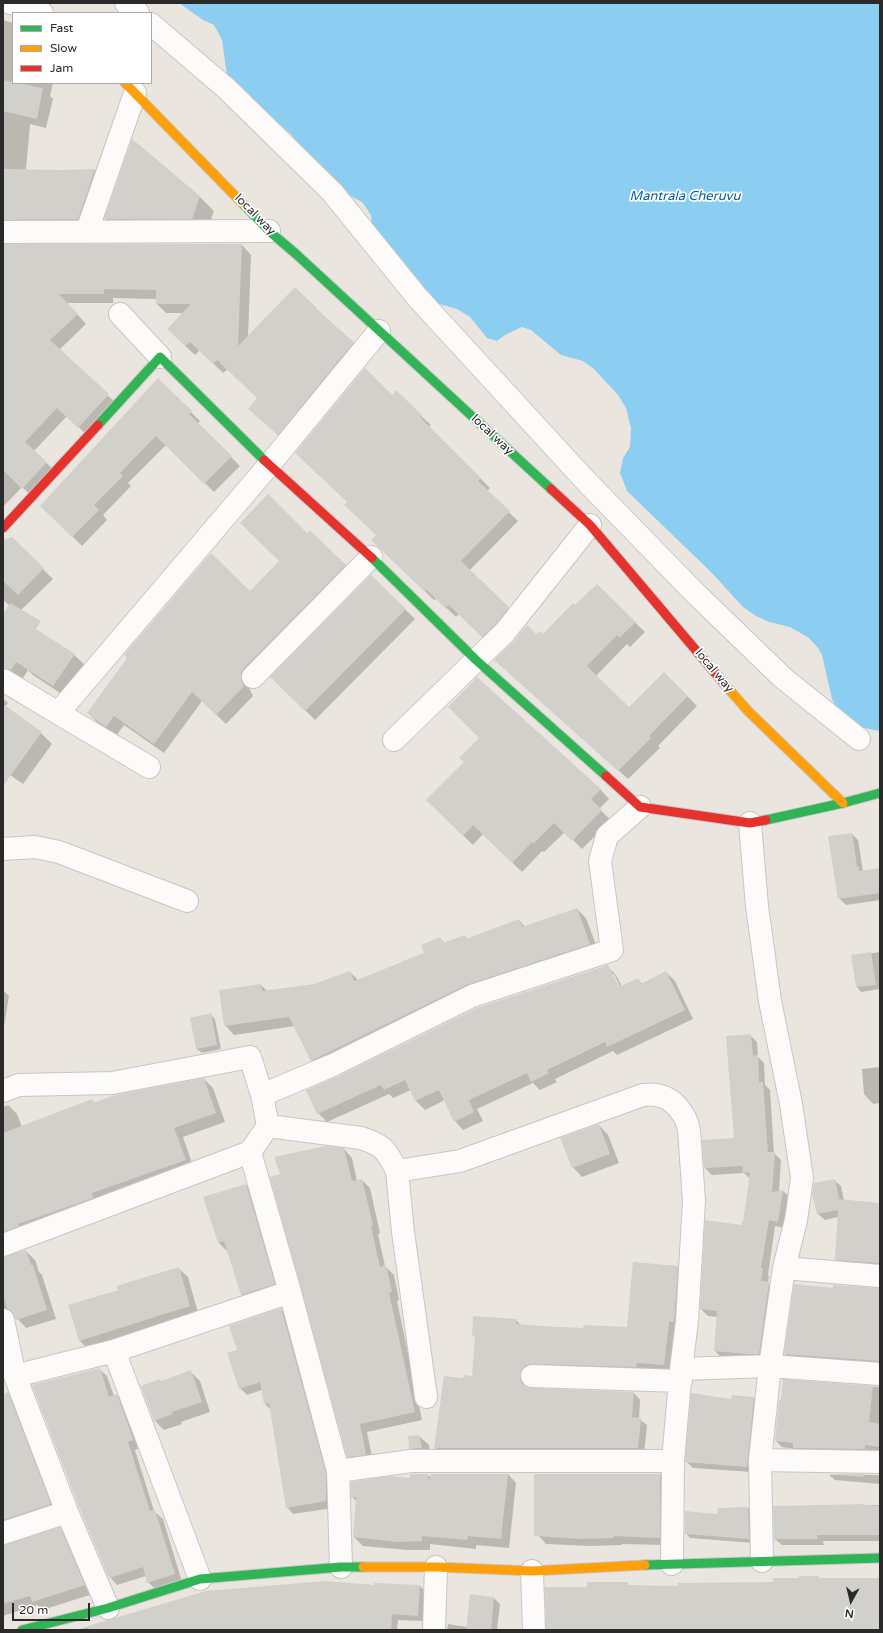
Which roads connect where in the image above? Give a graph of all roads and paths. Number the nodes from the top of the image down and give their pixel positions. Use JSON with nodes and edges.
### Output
{"nodes":[{"id":1,"x":10,"y":3,"type":"edge"},
{"id":2,"x":126,"y":3,"type":"edge"},
{"id":3,"x":40,"y":12,"type":"edge"},
{"id":4,"x":137,"y":12,"type":"edge"},
{"id":5,"x":152,"y":25,"type":"edge"},
{"id":6,"x":130,"y":88,"type":"edge"},
{"id":7,"x":87,"y":231,"type":"junction"},
{"id":8,"x":269,"y":231,"type":"junction"},
{"id":9,"x":3,"y":232,"type":"edge"},
{"id":10,"x":120,"y":314,"type":"dead end"},
{"id":11,"x":378,"y":330,"type":"junction"},
{"id":12,"x":160,"y":357,"type":"junction"},
{"id":13,"x":269,"y":466,"type":"junction"},
{"id":14,"x":590,"y":525,"type":"junction"},
{"id":15,"x":3,"y":528,"type":"edge"},
{"id":16,"x":371,"y":557,"type":"junction"},
{"id":17,"x":476,"y":660,"type":"junction"},
{"id":18,"x":253,"y":677,"type":"dead end"},
{"id":19,"x":3,"y":680,"type":"edge"},
{"id":20,"x":58,"y":713,"type":"junction"},
{"id":21,"x":859,"y":739,"type":"dead end"},
{"id":22,"x":394,"y":740,"type":"dead end"},
{"id":23,"x":149,"y":767,"type":"dead end"},
{"id":24,"x":880,"y":793,"type":"edge"},
{"id":25,"x":843,"y":803,"type":"junction"},
{"id":26,"x":640,"y":807,"type":"junction"},
{"id":27,"x":750,"y":823,"type":"junction"},
{"id":28,"x":3,"y":849,"type":"edge"},
{"id":29,"x":186,"y":901,"type":"dead end"},
{"id":30,"x":3,"y":1091,"type":"edge"},
{"id":31,"x":262,"y":1095,"type":"junction"},
{"id":32,"x":268,"y":1126,"type":"junction"},
{"id":33,"x":250,"y":1152,"type":"junction"},
{"id":34,"x":397,"y":1172,"type":"junction"},
{"id":35,"x":3,"y":1245,"type":"edge"},
{"id":36,"x":784,"y":1268,"type":"junction"},
{"id":37,"x":880,"y":1276,"type":"edge"},
{"id":38,"x":290,"y":1292,"type":"junction"},
{"id":39,"x":3,"y":1320,"type":"edge"},
{"id":40,"x":114,"y":1351,"type":"junction"},
{"id":41,"x":770,"y":1366,"type":"junction"},
{"id":42,"x":880,"y":1374,"type":"edge"},
{"id":43,"x":681,"y":1375,"type":"junction"},
{"id":44,"x":15,"y":1376,"type":"junction"},
{"id":45,"x":532,"y":1376,"type":"dead end"},
{"id":46,"x":426,"y":1397,"type":"dead end"},
{"id":47,"x":760,"y":1460,"type":"junction"},
{"id":48,"x":673,"y":1461,"type":"junction"},
{"id":49,"x":880,"y":1462,"type":"edge"},
{"id":50,"x":338,"y":1471,"type":"junction"},
{"id":51,"x":67,"y":1512,"type":"junction"},
{"id":52,"x":3,"y":1533,"type":"edge"},
{"id":53,"x":880,"y":1558,"type":"edge"},
{"id":54,"x":762,"y":1561,"type":"junction"},
{"id":55,"x":672,"y":1564,"type":"junction"},
{"id":56,"x":341,"y":1567,"type":"junction"},
{"id":57,"x":436,"y":1567,"type":"junction"},
{"id":58,"x":532,"y":1570,"type":"junction"},
{"id":59,"x":200,"y":1580,"type":"junction"},
{"id":60,"x":108,"y":1608,"type":"junction"},
{"id":61,"x":22,"y":1630,"type":"edge"},
{"id":62,"x":434,"y":1630,"type":"edge"},
{"id":63,"x":534,"y":1630,"type":"edge"}],
"edges":[{"from":1,"to":3,"type":"street"},
{"from":2,"to":4,"type":"street"},
{"from":5,"to":21,"type":"street"},
{"from":6,"to":7,"type":"street"},
{"from":6,"to":8,"type":"street","name":"local way"},
{"from":7,"to":8,"type":"street"},
{"from":7,"to":9,"type":"street"},
{"from":8,"to":11,"type":"street","name":"local way"},
{"from":10,"to":12,"type":"street"},
{"from":11,"to":13,"type":"street"},
{"from":11,"to":14,"type":"street","name":"local way"},
{"from":12,"to":13,"type":"street"},
{"from":12,"to":15,"type":"street"},
{"from":13,"to":16,"type":"street"},
{"from":13,"to":20,"type":"street"},
{"from":14,"to":17,"type":"street"},
{"from":14,"to":25,"type":"street","name":"local way"},
{"from":16,"to":17,"type":"street"},
{"from":16,"to":18,"type":"street"},
{"from":17,"to":22,"type":"street"},
{"from":17,"to":26,"type":"street"},
{"from":19,"to":20,"type":"street"},
{"from":20,"to":23,"type":"street"},
{"from":24,"to":25,"type":"street"},
{"from":25,"to":27,"type":"street"},
{"from":26,"to":27,"type":"street"},
{"from":26,"to":31,"type":"street"},
{"from":27,"to":36,"type":"street"},
{"from":28,"to":29,"type":"street"},
{"from":30,"to":31,"type":"street"},
{"from":31,"to":32,"type":"street"},
{"from":32,"to":33,"type":"street"},
{"from":32,"to":34,"type":"street"},
{"from":33,"to":35,"type":"street"},
{"from":33,"to":38,"type":"street"},
{"from":34,"to":43,"type":"street"},
{"from":34,"to":46,"type":"street"},
{"from":36,"to":37,"type":"street"},
{"from":36,"to":41,"type":"street"},
{"from":38,"to":40,"type":"street"},
{"from":38,"to":50,"type":"street"},
{"from":39,"to":44,"type":"street"},
{"from":40,"to":44,"type":"street"},
{"from":40,"to":59,"type":"street"},
{"from":41,"to":42,"type":"street"},
{"from":41,"to":43,"type":"street"},
{"from":41,"to":47,"type":"street"},
{"from":43,"to":45,"type":"street"},
{"from":43,"to":48,"type":"street"},
{"from":44,"to":51,"type":"street"},
{"from":47,"to":49,"type":"street"},
{"from":47,"to":54,"type":"street"},
{"from":48,"to":50,"type":"street"},
{"from":48,"to":55,"type":"street"},
{"from":50,"to":56,"type":"street"},
{"from":51,"to":52,"type":"street"},
{"from":51,"to":60,"type":"street"},
{"from":53,"to":54,"type":"street"},
{"from":54,"to":55,"type":"street"},
{"from":55,"to":58,"type":"street"},
{"from":56,"to":57,"type":"street"},
{"from":56,"to":59,"type":"street"},
{"from":57,"to":58,"type":"street"},
{"from":57,"to":62,"type":"street"},
{"from":58,"to":63,"type":"street"},
{"from":59,"to":60,"type":"street"},
{"from":60,"to":61,"type":"street"}]}
